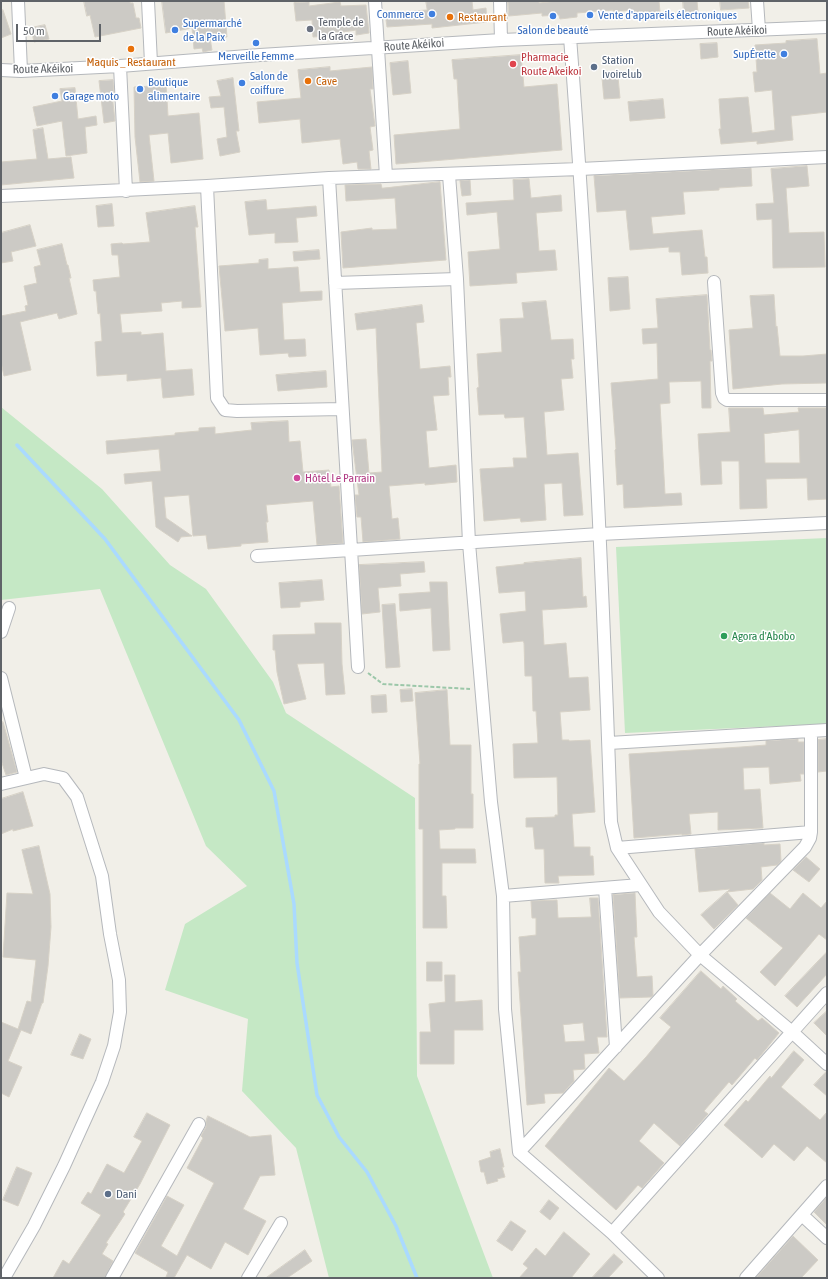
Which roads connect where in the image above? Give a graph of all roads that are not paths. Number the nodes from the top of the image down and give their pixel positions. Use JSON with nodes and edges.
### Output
{"nodes":[{"id":1,"x":18,"y":1,"type":"edge"},
{"id":2,"x":148,"y":1,"type":"edge"},
{"id":3,"x":375,"y":1,"type":"edge"},
{"id":4,"x":500,"y":1,"type":"edge"},
{"id":5,"x":757,"y":1,"type":"edge"},
{"id":6,"x":827,"y":27,"type":"edge"},
{"id":7,"x":759,"y":30,"type":"junction"},
{"id":8,"x":570,"y":37,"type":"junction"},
{"id":9,"x":502,"y":40,"type":"junction"},
{"id":10,"x":378,"y":48,"type":"junction"},
{"id":11,"x":150,"y":63,"type":"junction"},
{"id":12,"x":120,"y":66,"type":"junction"},
{"id":13,"x":1,"y":70,"type":"edge"},
{"id":14,"x":20,"y":71,"type":"junction"},
{"id":15,"x":827,"y":156,"type":"edge"},
{"id":16,"x":580,"y":169,"type":"junction"},
{"id":17,"x":449,"y":175,"type":"junction"},
{"id":18,"x":386,"y":176,"type":"junction"},
{"id":19,"x":329,"y":178,"type":"junction"},
{"id":20,"x":207,"y":186,"type":"junction"},
{"id":21,"x":126,"y":190,"type":"junction"},
{"id":22,"x":1,"y":196,"type":"edge"},
{"id":23,"x":457,"y":279,"type":"junction"},
{"id":24,"x":714,"y":282,"type":"dead end"},
{"id":25,"x":336,"y":283,"type":"junction"},
{"id":26,"x":827,"y":400,"type":"edge"},
{"id":27,"x":342,"y":409,"type":"junction"},
{"id":28,"x":827,"y":524,"type":"edge"},
{"id":29,"x":600,"y":534,"type":"junction"},
{"id":30,"x":469,"y":542,"type":"junction"},
{"id":31,"x":352,"y":550,"type":"junction"},
{"id":32,"x":257,"y":556,"type":"dead end"},
{"id":33,"x":9,"y":608,"type":"dead end"},
{"id":34,"x":1,"y":632,"type":"edge"},
{"id":35,"x":358,"y":667,"type":"road end"},
{"id":36,"x":1,"y":678,"type":"edge"},
{"id":37,"x":827,"y":730,"type":"edge"},
{"id":38,"x":811,"y":732,"type":"junction"},
{"id":39,"x":609,"y":743,"type":"junction"},
{"id":40,"x":26,"y":778,"type":"junction"},
{"id":41,"x":1,"y":784,"type":"edge"},
{"id":42,"x":811,"y":832,"type":"junction"},
{"id":43,"x":617,"y":848,"type":"junction"},
{"id":44,"x":640,"y":885,"type":"junction"},
{"id":45,"x":605,"y":888,"type":"junction"},
{"id":46,"x":503,"y":896,"type":"junction"},
{"id":47,"x":700,"y":955,"type":"junction"},
{"id":48,"x":827,"y":993,"type":"edge"},
{"id":49,"x":791,"y":1031,"type":"junction"},
{"id":50,"x":616,"y":1047,"type":"junction"},
{"id":51,"x":827,"y":1064,"type":"edge"},
{"id":52,"x":199,"y":1124,"type":"dead end"},
{"id":53,"x":519,"y":1152,"type":"junction"},
{"id":54,"x":827,"y":1186,"type":"edge"},
{"id":55,"x":802,"y":1215,"type":"junction"},
{"id":56,"x":281,"y":1223,"type":"dead end"},
{"id":57,"x":612,"y":1233,"type":"junction"},
{"id":58,"x":827,"y":1238,"type":"edge"},
{"id":59,"x":4,"y":1278,"type":"edge"},
{"id":60,"x":112,"y":1278,"type":"edge"},
{"id":61,"x":248,"y":1278,"type":"edge"},
{"id":62,"x":658,"y":1278,"type":"edge"},
{"id":63,"x":746,"y":1278,"type":"edge"}],
"edges":[{"from":1,"to":14,"type":"street"},
{"from":2,"to":11,"type":"street"},
{"from":3,"to":10,"type":"street"},
{"from":4,"to":9,"type":"street"},
{"from":5,"to":7,"type":"street"},
{"from":6,"to":7,"type":"street","name":"Route Akéikoi"},
{"from":7,"to":8,"type":"street","name":"Route Akéikoi"},
{"from":8,"to":9,"type":"street","name":"Route Akéikoi"},
{"from":8,"to":16,"type":"street"},
{"from":9,"to":10,"type":"street","name":"Route Akéikoi"},
{"from":10,"to":11,"type":"street","name":"Route Akéikoi"},
{"from":10,"to":18,"type":"street"},
{"from":11,"to":12,"type":"street","name":"Route Akéikoi"},
{"from":12,"to":14,"type":"street","name":"Route Akéikoi"},
{"from":12,"to":21,"type":"street"},
{"from":13,"to":14,"type":"street","name":"Route Akéikoi"},
{"from":15,"to":16,"type":"street"},
{"from":16,"to":17,"type":"street"},
{"from":16,"to":29,"type":"street"},
{"from":17,"to":18,"type":"street"},
{"from":17,"to":23,"type":"street"},
{"from":18,"to":19,"type":"street"},
{"from":19,"to":20,"type":"street"},
{"from":19,"to":25,"type":"street"},
{"from":20,"to":21,"type":"street"},
{"from":20,"to":27,"type":"street"},
{"from":21,"to":22,"type":"street"},
{"from":23,"to":25,"type":"street"},
{"from":23,"to":30,"type":"street"},
{"from":24,"to":26,"type":"street"},
{"from":25,"to":27,"type":"street"},
{"from":27,"to":31,"type":"street"},
{"from":28,"to":29,"type":"street"},
{"from":29,"to":30,"type":"street"},
{"from":29,"to":39,"type":"street"},
{"from":30,"to":31,"type":"street"},
{"from":30,"to":46,"type":"street"},
{"from":31,"to":32,"type":"street"},
{"from":31,"to":35,"type":"street"},
{"from":33,"to":34,"type":"street"},
{"from":36,"to":40,"type":"street"},
{"from":37,"to":38,"type":"street"},
{"from":38,"to":39,"type":"street"},
{"from":38,"to":42,"type":"street"},
{"from":39,"to":43,"type":"street"},
{"from":40,"to":41,"type":"street"},
{"from":40,"to":59,"type":"street"},
{"from":42,"to":43,"type":"street"},
{"from":42,"to":47,"type":"street"},
{"from":43,"to":44,"type":"street"},
{"from":44,"to":45,"type":"street"},
{"from":44,"to":47,"type":"street"},
{"from":45,"to":46,"type":"street"},
{"from":45,"to":50,"type":"street"},
{"from":46,"to":53,"type":"street"},
{"from":47,"to":49,"type":"street"},
{"from":47,"to":50,"type":"street"},
{"from":48,"to":49,"type":"street"},
{"from":49,"to":51,"type":"street"},
{"from":49,"to":57,"type":"street"},
{"from":50,"to":53,"type":"street"},
{"from":52,"to":60,"type":"street"},
{"from":53,"to":57,"type":"street"},
{"from":54,"to":55,"type":"street"},
{"from":55,"to":58,"type":"street"},
{"from":55,"to":63,"type":"street"},
{"from":56,"to":61,"type":"street"},
{"from":57,"to":62,"type":"street"}]}
